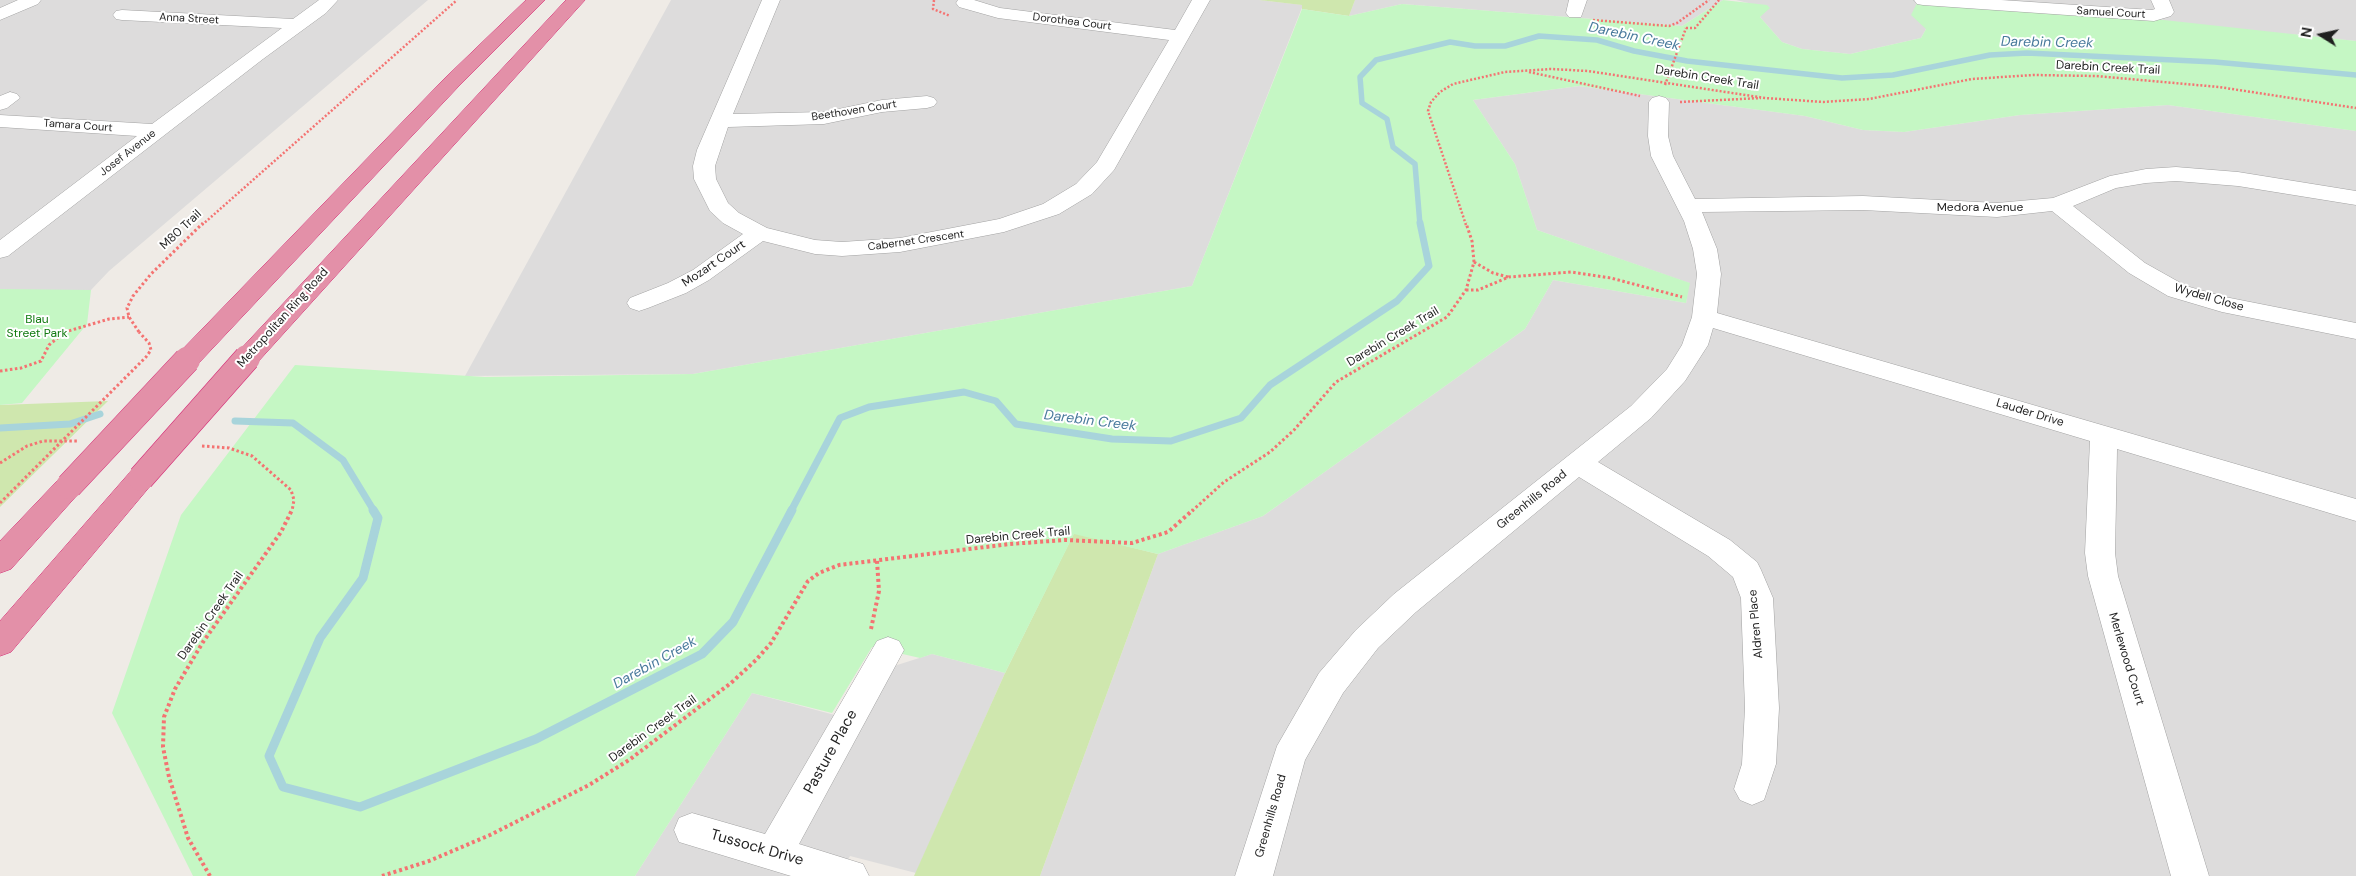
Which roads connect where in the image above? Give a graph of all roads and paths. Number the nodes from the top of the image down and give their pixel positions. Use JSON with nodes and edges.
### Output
{"nodes":[{"id":1,"x":32,"y":0,"type":"edge"},
{"id":2,"x":327,"y":0,"type":"edge"},
{"id":3,"x":457,"y":0,"type":"edge"},
{"id":4,"x":536,"y":0,"type":"edge"},
{"id":5,"x":576,"y":0,"type":"edge"},
{"id":6,"x":771,"y":0,"type":"edge"},
{"id":7,"x":1201,"y":0,"type":"edge"},
{"id":8,"x":1709,"y":0,"type":"edge"},
{"id":9,"x":1719,"y":0,"type":"edge"},
{"id":10,"x":1923,"y":0,"type":"edge"},
{"id":11,"x":2160,"y":0,"type":"edge"},
{"id":12,"x":965,"y":3,"type":"dead end"},
{"id":13,"x":1576,"y":7,"type":"edge"},
{"id":14,"x":0,"y":15,"type":"edge"},
{"id":15,"x":122,"y":15,"type":"dead end"},
{"id":16,"x":290,"y":24,"type":"junction"},
{"id":17,"x":1181,"y":36,"type":"junction"},
{"id":18,"x":1523,"y":70,"type":"junction"},
{"id":19,"x":1662,"y":93,"type":"junction"},
{"id":20,"x":1765,"y":98,"type":"junction"},
{"id":21,"x":927,"y":102,"type":"dead end"},
{"id":22,"x":2356,"y":108,"type":"edge"},
{"id":23,"x":0,"y":121,"type":"edge"},
{"id":24,"x":720,"y":121,"type":"junction"},
{"id":25,"x":157,"y":131,"type":"junction"},
{"id":26,"x":2356,"y":198,"type":"edge"},
{"id":27,"x":2058,"y":204,"type":"junction"},
{"id":28,"x":1688,"y":206,"type":"junction"},
{"id":29,"x":759,"y":233,"type":"junction"},
{"id":30,"x":0,"y":251,"type":"edge"},
{"id":31,"x":1474,"y":262,"type":"junction"},
{"id":32,"x":1509,"y":277,"type":"junction"},
{"id":33,"x":1466,"y":290,"type":"junction"},
{"id":34,"x":639,"y":303,"type":"dead end"},
{"id":35,"x":1706,"y":310,"type":"junction"},
{"id":36,"x":129,"y":317,"type":"junction"},
{"id":37,"x":2356,"y":331,"type":"edge"},
{"id":38,"x":0,"y":371,"type":"edge"},
{"id":39,"x":2104,"y":436,"type":"junction"},
{"id":40,"x":55,"y":440,"type":"dead end"},
{"id":41,"x":210,"y":446,"type":"dead end"},
{"id":42,"x":1578,"y":462,"type":"junction"},
{"id":43,"x":0,"y":463,"type":"edge"},
{"id":44,"x":0,"y":503,"type":"edge"},
{"id":45,"x":2356,"y":510,"type":"edge"},
{"id":46,"x":0,"y":561,"type":"edge"},
{"id":47,"x":0,"y":643,"type":"edge"},
{"id":48,"x":888,"y":650,"type":"dead end"},
{"id":49,"x":1752,"y":789,"type":"dead end"},
{"id":50,"x":692,"y":830,"type":"dead end"},
{"id":51,"x":774,"y":853,"type":"junction"},
{"id":52,"x":210,"y":876,"type":"edge"},
{"id":53,"x":382,"y":876,"type":"edge"},
{"id":54,"x":850,"y":876,"type":"edge"},
{"id":55,"x":1254,"y":876,"type":"edge"},
{"id":56,"x":2190,"y":876,"type":"edge"}],
"edges":[{"from":1,"to":14,"type":"street"},
{"from":2,"to":16,"type":"street","name":"Josef Avenue"},
{"from":3,"to":36,"type":"path","name":"M80 Trail"},
{"from":4,"to":46,"type":"highway","bridge":true},
{"from":5,"to":47,"type":"highway","name":"Metropolitan Ring Road","bridge":true},
{"from":6,"to":24,"type":"street","name":"Cabernet Crescent"},
{"from":7,"to":17,"type":"street","name":"Cabernet Crescent"},
{"from":8,"to":13,"type":"path"},
{"from":9,"to":19,"type":"path","bridge":true},
{"from":10,"to":11,"type":"street","name":"Samuel Court"},
{"from":12,"to":17,"type":"street","name":"Dorothea Court"},
{"from":15,"to":16,"type":"street","name":"Anna Street"},
{"from":16,"to":25,"type":"street","name":"Josef Avenue"},
{"from":17,"to":29,"type":"street","name":"Cabernet Crescent"},
{"from":18,"to":19,"type":"path"},
{"from":18,"to":20,"type":"path","name":"Darebin Creek Trail"},
{"from":18,"to":31,"type":"path","name":"Darebin Creek Trail"},
{"from":19,"to":20,"type":"path"},
{"from":19,"to":28,"type":"street","name":"Greenhills Road"},
{"from":20,"to":22,"type":"path","name":"Darebin Creek Trail"},
{"from":21,"to":24,"type":"street","name":"Beethoven Court"},
{"from":23,"to":25,"type":"street","name":"Tamara Court"},
{"from":24,"to":29,"type":"street","name":"Cabernet Crescent"},
{"from":25,"to":30,"type":"street","name":"Josef Avenue"},
{"from":26,"to":27,"type":"street","name":"Medora Avenue"},
{"from":27,"to":28,"type":"street","name":"Medora Avenue"},
{"from":27,"to":37,"type":"street","name":"Wydell Close"},
{"from":28,"to":35,"type":"street","name":"Greenhills Road"},
{"from":29,"to":34,"type":"street","name":"Mozart Court"},
{"from":31,"to":32,"type":"path"},
{"from":31,"to":33,"type":"path","name":"Darebin Creek Trail"},
{"from":32,"to":33,"type":"path"},
{"from":32,"to":35,"type":"path"},
{"from":33,"to":53,"type":"path","name":"Darebin Creek Trail"},
{"from":35,"to":39,"type":"street","name":"Lauder Drive"},
{"from":35,"to":42,"type":"street","name":"Greenhills Road"},
{"from":36,"to":38,"type":"path"},
{"from":36,"to":44,"type":"path","bridge":true},
{"from":39,"to":45,"type":"street","name":"Lauder Drive"},
{"from":39,"to":56,"type":"street","name":"Merlewood Court"},
{"from":40,"to":43,"type":"path"},
{"from":41,"to":52,"type":"path","name":"Darebin Creek Trail"},
{"from":42,"to":49,"type":"street","name":"Aldren Place"},
{"from":42,"to":55,"type":"street","name":"Greenhills Road"},
{"from":48,"to":51,"type":"street","name":"Pasture Place"},
{"from":50,"to":51,"type":"street","name":"Tussock Drive"},
{"from":51,"to":54,"type":"street","name":"Tussock Drive"}]}
